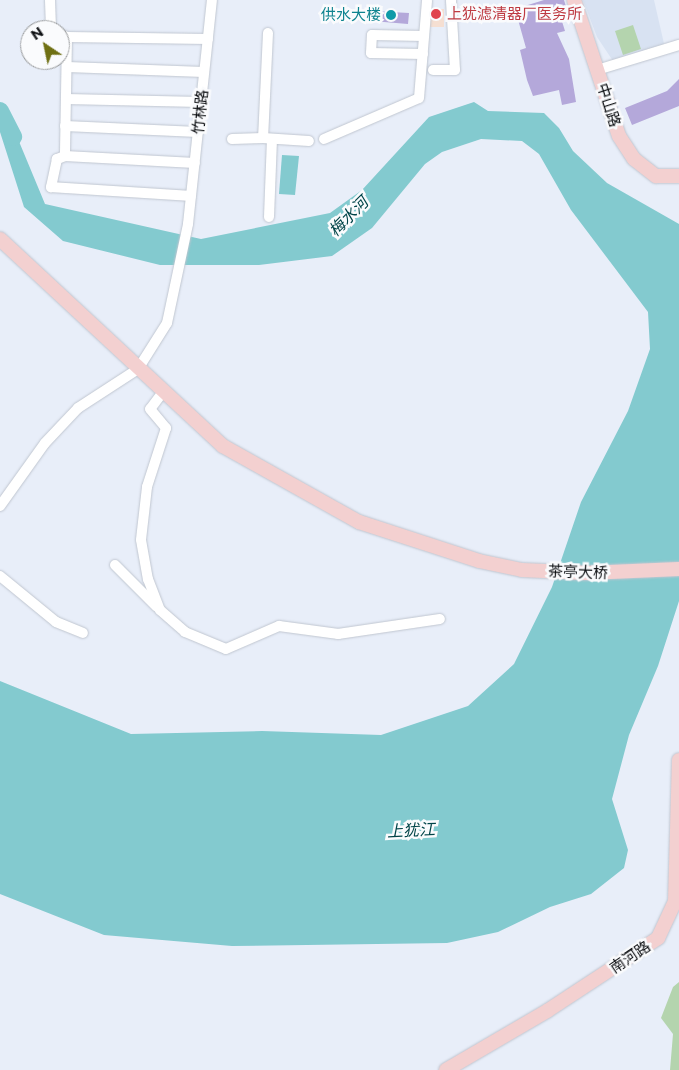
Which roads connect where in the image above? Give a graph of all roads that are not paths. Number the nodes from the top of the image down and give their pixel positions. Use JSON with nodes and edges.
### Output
{"nodes":[{"id":1,"x":50,"y":0,"type":"edge"},
{"id":2,"x":212,"y":0,"type":"edge"},
{"id":3,"x":427,"y":0,"type":"edge"},
{"id":4,"x":451,"y":0,"type":"edge"},
{"id":5,"x":574,"y":0,"type":"edge"},
{"id":6,"x":51,"y":20,"type":"edge"},
{"id":7,"x":268,"y":33,"type":"dead end"},
{"id":8,"x":70,"y":36,"type":"edge"},
{"id":9,"x":424,"y":36,"type":"junction"},
{"id":10,"x":208,"y":39,"type":"junction"},
{"id":11,"x":679,"y":45,"type":"edge"},
{"id":12,"x":423,"y":54,"type":"junction"},
{"id":13,"x":70,"y":67,"type":"edge"},
{"id":14,"x":67,"y":70,"type":"edge"},
{"id":15,"x":433,"y":70,"type":"dead end"},
{"id":16,"x":597,"y":70,"type":"junction"},
{"id":17,"x":204,"y":72,"type":"junction"},
{"id":18,"x":66,"y":99,"type":"junction"},
{"id":19,"x":201,"y":102,"type":"junction"},
{"id":20,"x":65,"y":126,"type":"junction"},
{"id":21,"x":198,"y":132,"type":"junction"},
{"id":22,"x":232,"y":139,"type":"dead end"},
{"id":23,"x":267,"y":139,"type":"junction"},
{"id":24,"x":324,"y":139,"type":"dead end"},
{"id":25,"x":309,"y":141,"type":"dead end"},
{"id":26,"x":65,"y":156,"type":"junction"},
{"id":27,"x":195,"y":163,"type":"junction"},
{"id":28,"x":679,"y":176,"type":"edge"},
{"id":29,"x":191,"y":196,"type":"junction"},
{"id":30,"x":269,"y":217,"type":"dead end"},
{"id":31,"x":0,"y":239,"type":"edge"},
{"id":32,"x":138,"y":369,"type":"junction"},
{"id":33,"x":163,"y":392,"type":"junction"},
{"id":34,"x":0,"y":506,"type":"edge"},
{"id":35,"x":115,"y":565,"type":"dead end"},
{"id":36,"x":679,"y":569,"type":"edge"},
{"id":37,"x":0,"y":576,"type":"edge"},
{"id":38,"x":160,"y":610,"type":"junction"},
{"id":39,"x":440,"y":619,"type":"dead end"},
{"id":40,"x":83,"y":633,"type":"dead end"},
{"id":41,"x":679,"y":760,"type":"edge"},
{"id":42,"x":446,"y":1070,"type":"edge"}],
"edges":[{"from":1,"to":6,"type":"street"},
{"from":2,"to":10,"type":"street","name":"竹林路"},
{"from":3,"to":9,"type":"street"},
{"from":4,"to":15,"type":"street"},
{"from":5,"to":16,"type":"main road","name":"中山路"},
{"from":7,"to":23,"type":"street"},
{"from":8,"to":10,"type":"street"},
{"from":9,"to":12,"type":"street"},
{"from":9,"to":12,"type":"street"},
{"from":10,"to":17,"type":"street","name":"竹林路"},
{"from":11,"to":16,"type":"street"},
{"from":12,"to":24,"type":"street"},
{"from":13,"to":17,"type":"street"},
{"from":14,"to":18,"type":"street"},
{"from":16,"to":28,"type":"main road","name":"中山路"},
{"from":17,"to":19,"type":"street","name":"竹林路"},
{"from":18,"to":19,"type":"street"},
{"from":18,"to":20,"type":"street"},
{"from":19,"to":21,"type":"street","name":"竹林路"},
{"from":20,"to":21,"type":"street"},
{"from":20,"to":26,"type":"street"},
{"from":21,"to":27,"type":"street","name":"竹林路"},
{"from":22,"to":23,"type":"street"},
{"from":23,"to":25,"type":"street"},
{"from":23,"to":30,"type":"street"},
{"from":26,"to":27,"type":"street"},
{"from":26,"to":29,"type":"street"},
{"from":27,"to":29,"type":"street","name":"竹林路"},
{"from":29,"to":32,"type":"street","name":"竹林路"},
{"from":31,"to":32,"type":"main road","name":"茶亭大桥"},
{"from":32,"to":33,"type":"main road","name":"茶亭大桥"},
{"from":32,"to":34,"type":"street"},
{"from":33,"to":36,"type":"main road","name":"茶亭大桥"},
{"from":33,"to":38,"type":"street"},
{"from":35,"to":38,"type":"street"},
{"from":37,"to":40,"type":"street"},
{"from":38,"to":39,"type":"street"},
{"from":41,"to":42,"type":"main road","name":"南河路"}]}
